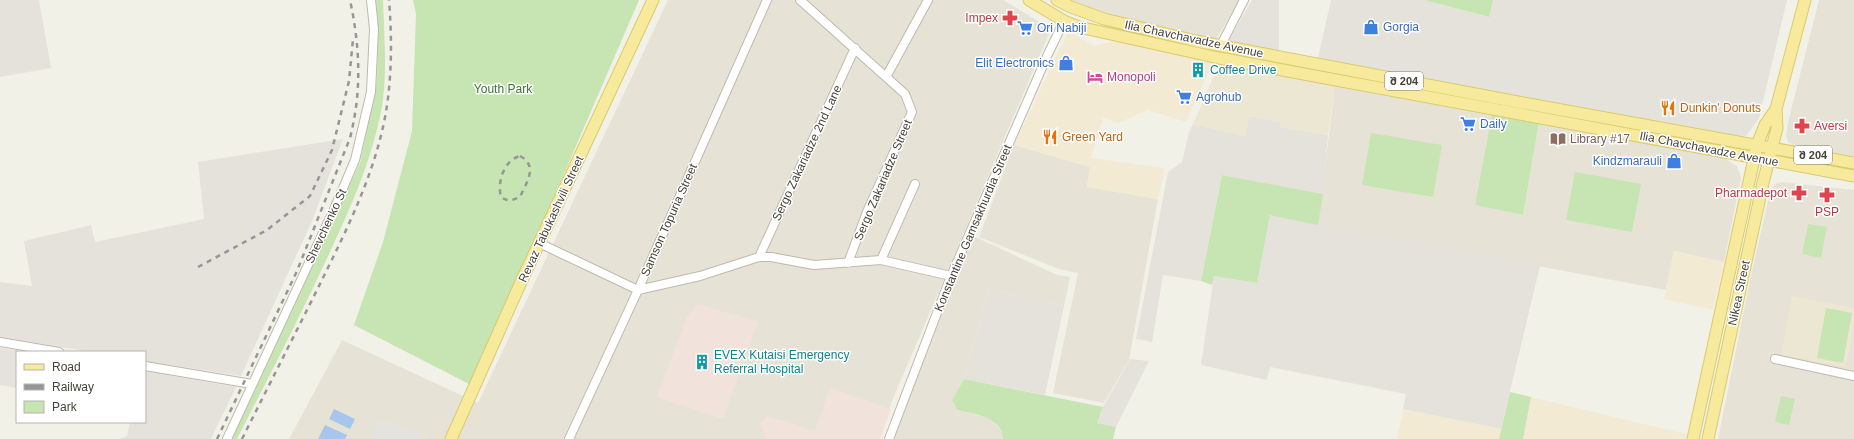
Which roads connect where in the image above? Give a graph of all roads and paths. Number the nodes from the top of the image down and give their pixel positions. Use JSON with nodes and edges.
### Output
{"nodes":[{"id":1,"x":371,"y":0,"type":"edge"},
{"id":2,"x":653,"y":0,"type":"edge"},
{"id":3,"x":767,"y":0,"type":"edge"},
{"id":4,"x":800,"y":0,"type":"edge"},
{"id":5,"x":928,"y":0,"type":"edge"},
{"id":6,"x":1029,"y":0,"type":"edge"},
{"id":7,"x":1057,"y":0,"type":"edge"},
{"id":8,"x":1244,"y":0,"type":"edge"},
{"id":9,"x":1805,"y":0,"type":"edge"},
{"id":10,"x":1073,"y":4,"type":"edge"},
{"id":11,"x":1064,"y":21,"type":"junction"},
{"id":12,"x":1221,"y":46,"type":"junction"},
{"id":13,"x":855,"y":48,"type":"junction"},
{"id":14,"x":886,"y":77,"type":"junction"},
{"id":15,"x":1776,"y":109,"type":"junction"},
{"id":16,"x":1757,"y":145,"type":"junction"},
{"id":17,"x":1772,"y":148,"type":"junction"},
{"id":18,"x":1754,"y":157,"type":"junction"},
{"id":19,"x":1770,"y":161,"type":"junction"},
{"id":20,"x":1854,"y":163,"type":"edge"},
{"id":21,"x":1854,"y":176,"type":"edge"},
{"id":22,"x":915,"y":184,"type":"dead end"},
{"id":23,"x":539,"y":243,"type":"junction"},
{"id":24,"x":759,"y":257,"type":"junction"},
{"id":25,"x":881,"y":260,"type":"junction"},
{"id":26,"x":848,"y":262,"type":"junction"},
{"id":27,"x":951,"y":276,"type":"junction"},
{"id":28,"x":638,"y":290,"type":"junction"},
{"id":29,"x":0,"y":342,"type":"edge"},
{"id":30,"x":53,"y":351,"type":"edge"},
{"id":31,"x":1775,"y":359,"type":"dead end"},
{"id":32,"x":146,"y":366,"type":"edge"},
{"id":33,"x":1854,"y":376,"type":"edge"},
{"id":34,"x":252,"y":384,"type":"junction"},
{"id":35,"x":227,"y":439,"type":"edge"},
{"id":36,"x":451,"y":439,"type":"edge"},
{"id":37,"x":569,"y":439,"type":"edge"},
{"id":38,"x":889,"y":439,"type":"edge"},
{"id":39,"x":1693,"y":439,"type":"edge"},
{"id":40,"x":1708,"y":439,"type":"edge"}],
"edges":[{"from":1,"to":34,"type":"street","name":"Shevchenko St"},
{"from":2,"to":23,"type":"main road","name":"Revaz Tabukashvili Street"},
{"from":3,"to":28,"type":"street","name":"Samson Topuria Street"},
{"from":4,"to":13,"type":"street","name":"Sergo Zakariadze Street"},
{"from":5,"to":14,"type":"street"},
{"from":6,"to":11,"type":"main road","name":"Ilia Chavchavadze Avenue","number":"შ 204"},
{"from":7,"to":10,"type":"main road","name":"Ilia Chavchavadze Avenue","number":"შ 204"},
{"from":8,"to":12,"type":"street"},
{"from":9,"to":15,"type":"main road"},
{"from":10,"to":11,"type":"main road"},
{"from":10,"to":12,"type":"main road","name":"Ilia Chavchavadze Avenue","number":"შ 204"},
{"from":11,"to":18,"type":"main road","name":"Ilia Chavchavadze Avenue","number":"შ 204"},
{"from":11,"to":27,"type":"street","name":"Konstantine Gamsakhurdia Street"},
{"from":12,"to":16,"type":"main road","name":"Ilia Chavchavadze Avenue","number":"შ 204"},
{"from":13,"to":14,"type":"street","name":"Sergo Zakariadze Street"},
{"from":13,"to":24,"type":"street","name":"Sergo Zakariadze 2nd Lane"},
{"from":14,"to":26,"type":"street","name":"Sergo Zakariadze Street"},
{"from":15,"to":16,"type":"main road","name":"Nikea Street"},
{"from":15,"to":17,"type":"main road","name":"Nikea Street"},
{"from":16,"to":17,"type":"main road","name":"Ilia Chavchavadze Avenue","number":"შ 204"},
{"from":16,"to":18,"type":"main road","name":"Nikea Street"},
{"from":17,"to":19,"type":"main road","name":"Nikea Street"},
{"from":17,"to":20,"type":"main road","name":"Ilia Chavchavadze Avenue","number":"შ 204"},
{"from":18,"to":19,"type":"main road","name":"Ilia Chavchavadze Avenue","number":"შ 204"},
{"from":18,"to":39,"type":"main road","name":"Nikea Street"},
{"from":19,"to":21,"type":"main road","name":"Ilia Chavchavadze Avenue","number":"შ 204"},
{"from":19,"to":40,"type":"main road","name":"Nikea Street"},
{"from":22,"to":25,"type":"street"},
{"from":23,"to":28,"type":"street"},
{"from":23,"to":36,"type":"main road","name":"Revaz Tabukashvili Street"},
{"from":24,"to":26,"type":"street"},
{"from":24,"to":28,"type":"street"},
{"from":25,"to":26,"type":"street"},
{"from":25,"to":27,"type":"street"},
{"from":27,"to":38,"type":"street","name":"Konstantine Gamsakhurdia Street"},
{"from":28,"to":37,"type":"street","name":"Samson Topuria Street"},
{"from":29,"to":30,"type":"street"},
{"from":31,"to":33,"type":"street"},
{"from":32,"to":34,"type":"street"},
{"from":34,"to":35,"type":"street","name":"Shevchenko St"}]}
